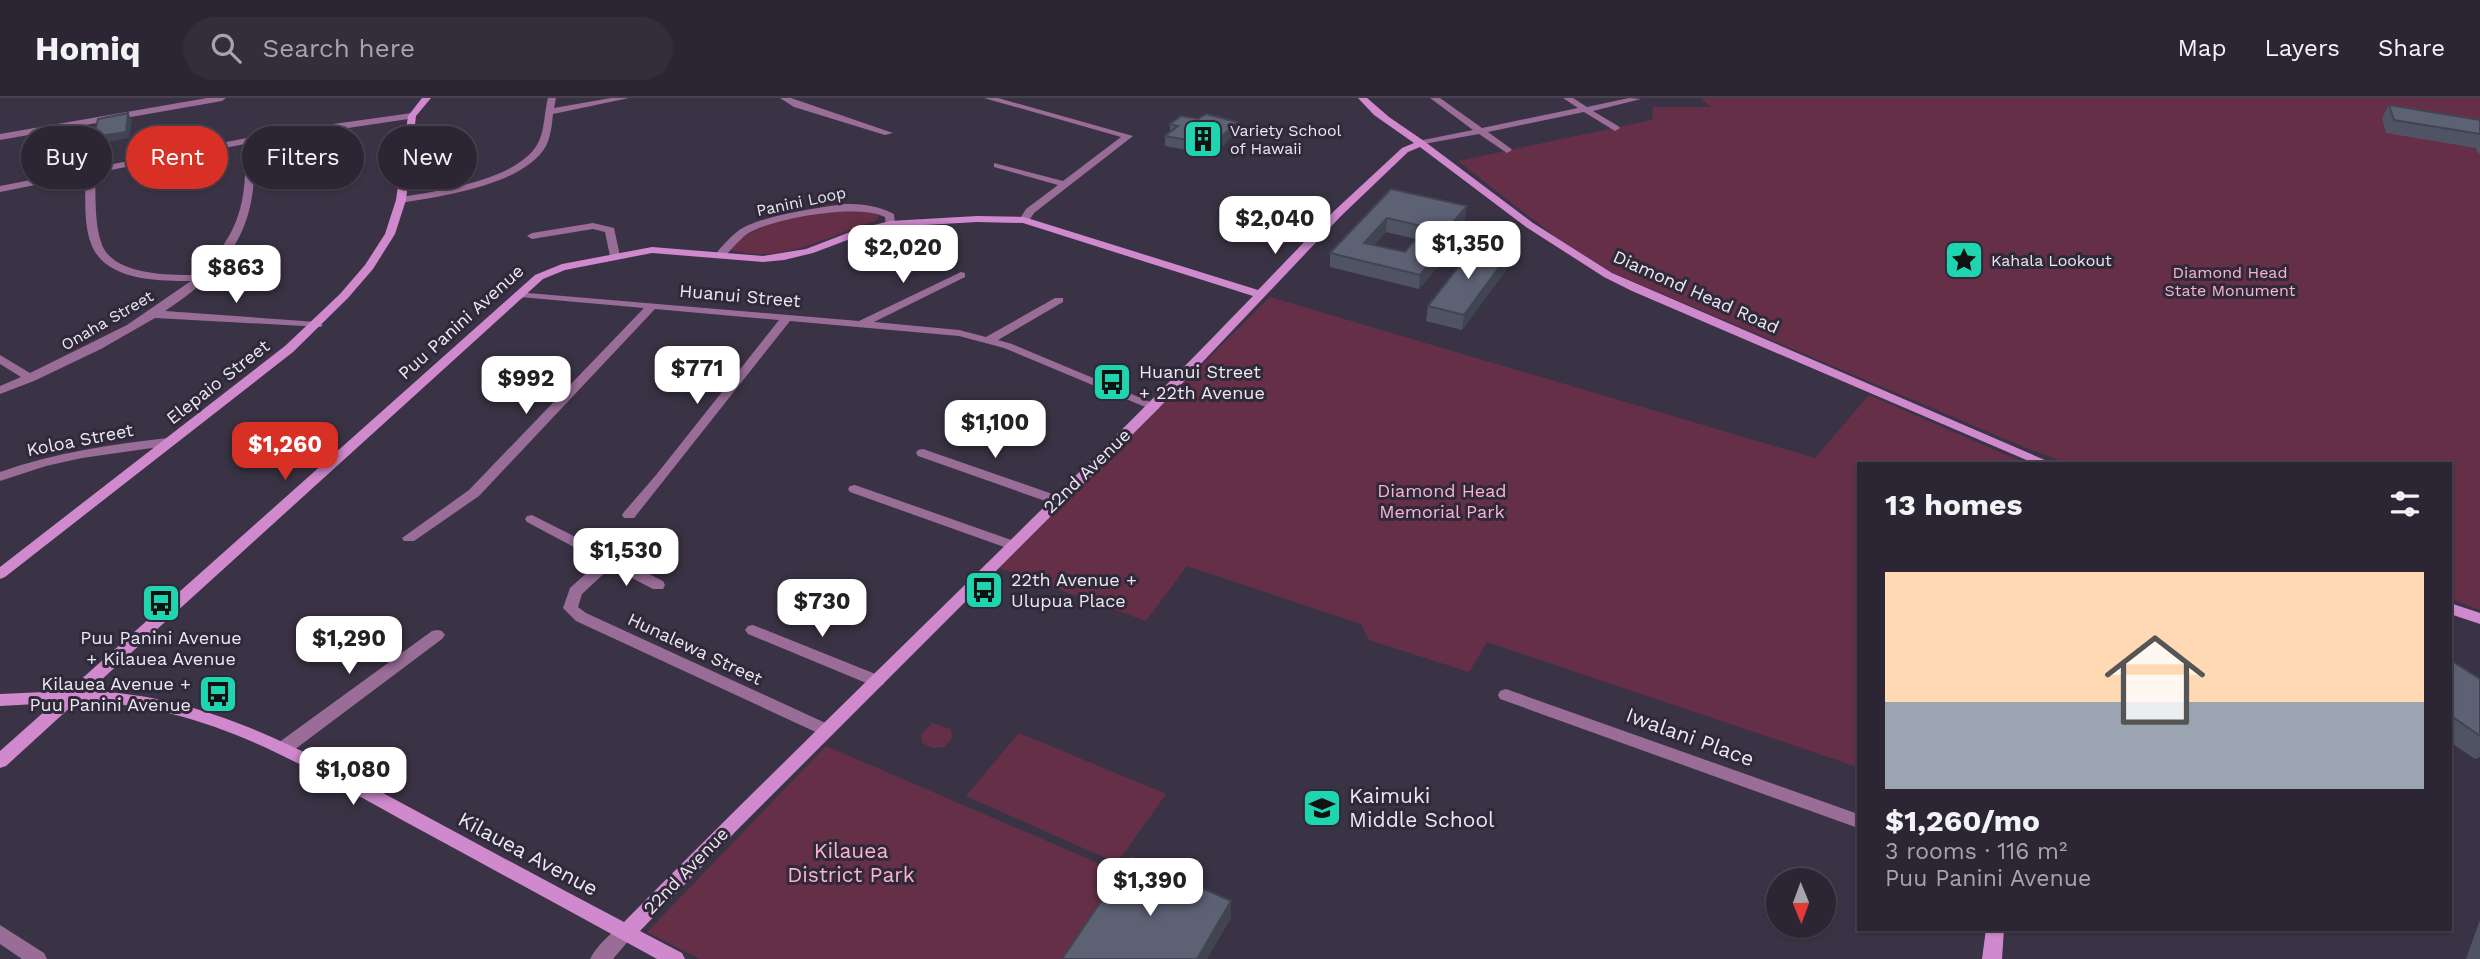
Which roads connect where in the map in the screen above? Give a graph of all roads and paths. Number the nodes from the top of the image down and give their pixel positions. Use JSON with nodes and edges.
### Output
{"nodes":[{"id":1,"x":222,"y":98,"type":"edge"},
{"id":2,"x":427,"y":98,"type":"edge"},
{"id":3,"x":552,"y":98,"type":"edge"},
{"id":4,"x":625,"y":98,"type":"edge"},
{"id":5,"x":784,"y":98,"type":"edge"},
{"id":6,"x":988,"y":98,"type":"edge"},
{"id":7,"x":1362,"y":98,"type":"edge"},
{"id":8,"x":1434,"y":98,"type":"edge"},
{"id":9,"x":1567,"y":98,"type":"edge"},
{"id":10,"x":1637,"y":99,"type":"edge"},
{"id":11,"x":180,"y":102,"type":"edge"},
{"id":12,"x":1585,"y":109,"type":"junction"},
{"id":13,"x":548,"y":113,"type":"junction"},
{"id":14,"x":412,"y":116,"type":"junction"},
{"id":15,"x":332,"y":126,"type":"edge"},
{"id":16,"x":1615,"y":128,"type":"dead end"},
{"id":17,"x":1479,"y":130,"type":"junction"},
{"id":18,"x":888,"y":133,"type":"dead end"},
{"id":19,"x":0,"y":137,"type":"edge"},
{"id":20,"x":242,"y":142,"type":"edge"},
{"id":21,"x":1421,"y":143,"type":"junction"},
{"id":22,"x":1507,"y":150,"type":"dead end"},
{"id":23,"x":997,"y":165,"type":"dead end"},
{"id":24,"x":112,"y":167,"type":"edge"},
{"id":25,"x":1064,"y":184,"type":"junction"},
{"id":26,"x":21,"y":185,"type":"edge"},
{"id":27,"x":0,"y":189,"type":"edge"},
{"id":28,"x":92,"y":189,"type":"edge"},
{"id":29,"x":249,"y":189,"type":"edge"},
{"id":30,"x":401,"y":200,"type":"junction"},
{"id":31,"x":1024,"y":220,"type":"junction"},
{"id":32,"x":890,"y":224,"type":"junction"},
{"id":33,"x":532,"y":236,"type":"dead end"},
{"id":34,"x":720,"y":255,"type":"junction"},
{"id":35,"x":615,"y":256,"type":"junction"},
{"id":36,"x":961,"y":275,"type":"dead end"},
{"id":37,"x":200,"y":278,"type":"junction"},
{"id":38,"x":520,"y":294,"type":"junction"},
{"id":39,"x":1261,"y":295,"type":"junction"},
{"id":40,"x":1059,"y":300,"type":"dead end"},
{"id":41,"x":653,"y":305,"type":"junction"},
{"id":42,"x":153,"y":314,"type":"junction"},
{"id":43,"x":788,"y":317,"type":"junction"},
{"id":44,"x":317,"y":325,"type":"junction"},
{"id":45,"x":859,"y":325,"type":"junction"},
{"id":46,"x":987,"y":341,"type":"junction"},
{"id":47,"x":0,"y":359,"type":"edge"},
{"id":48,"x":30,"y":378,"type":"junction"},
{"id":49,"x":0,"y":390,"type":"edge"},
{"id":50,"x":1154,"y":405,"type":"junction"},
{"id":51,"x":168,"y":442,"type":"junction"},
{"id":52,"x":923,"y":453,"type":"dead end"},
{"id":53,"x":2043,"y":462,"type":"edge"},
{"id":54,"x":0,"y":477,"type":"edge"},
{"id":55,"x":855,"y":489,"type":"dead end"},
{"id":56,"x":1056,"y":500,"type":"junction"},
{"id":57,"x":629,"y":515,"type":"dead end"},
{"id":58,"x":533,"y":519,"type":"dead end"},
{"id":59,"x":409,"y":538,"type":"dead end"},
{"id":60,"x":1012,"y":545,"type":"junction"},
{"id":61,"x":610,"y":560,"type":"junction"},
{"id":62,"x":0,"y":574,"type":"edge"},
{"id":63,"x":658,"y":584,"type":"dead end"},
{"id":64,"x":2452,"y":609,"type":"edge"},
{"id":65,"x":2480,"y":619,"type":"edge"},
{"id":66,"x":753,"y":630,"type":"dead end"},
{"id":67,"x":437,"y":635,"type":"dead end"},
{"id":68,"x":877,"y":681,"type":"junction"},
{"id":69,"x":1506,"y":695,"type":"dead end"},
{"id":70,"x":73,"y":696,"type":"junction"},
{"id":71,"x":0,"y":700,"type":"edge"},
{"id":72,"x":826,"y":730,"type":"junction"},
{"id":73,"x":284,"y":748,"type":"junction"},
{"id":74,"x":0,"y":761,"type":"edge"},
{"id":75,"x":1857,"y":821,"type":"edge"},
{"id":76,"x":1995,"y":931,"type":"edge"},
{"id":77,"x":0,"y":933,"type":"edge"},
{"id":78,"x":626,"y":933,"type":"junction"},
{"id":79,"x":37,"y":959,"type":"edge"},
{"id":80,"x":600,"y":959,"type":"edge"},
{"id":81,"x":675,"y":959,"type":"edge"},
{"id":82,"x":1992,"y":959,"type":"edge"}],
"edges":[{"from":1,"to":11,"type":"street"},
{"from":2,"to":14,"type":"street"},
{"from":3,"to":13,"type":"street"},
{"from":4,"to":13,"type":"street"},
{"from":5,"to":18,"type":"street"},
{"from":6,"to":25,"type":"street"},
{"from":7,"to":21,"type":"street","name":"Diamond Head Road"},
{"from":8,"to":17,"type":"street"},
{"from":9,"to":12,"type":"street"},
{"from":10,"to":12,"type":"street","name":"22nd Avenue"},
{"from":11,"to":19,"type":"street"},
{"from":12,"to":16,"type":"street"},
{"from":12,"to":17,"type":"street","name":"22nd Avenue"},
{"from":13,"to":30,"type":"street"},
{"from":14,"to":15,"type":"street"},
{"from":14,"to":30,"type":"street","name":"Elepaio Street"},
{"from":17,"to":21,"type":"street","name":"22nd Avenue"},
{"from":17,"to":22,"type":"street"},
{"from":20,"to":24,"type":"street"},
{"from":21,"to":39,"type":"street","name":"22nd Avenue"},
{"from":21,"to":53,"type":"street","name":"Diamond Head Road"},
{"from":23,"to":25,"type":"street"},
{"from":25,"to":31,"type":"street"},
{"from":26,"to":27,"type":"street"},
{"from":28,"to":37,"type":"street"},
{"from":29,"to":37,"type":"street","name":"Onaha Street"},
{"from":30,"to":44,"type":"street","name":"Elepaio Street"},
{"from":31,"to":32,"type":"street","name":"Puu Panini Avenue"},
{"from":31,"to":39,"type":"street","name":"Puu Panini Avenue"},
{"from":32,"to":34,"type":"street","name":"Puu Panini Avenue"},
{"from":32,"to":34,"type":"street","name":"Panini Loop"},
{"from":33,"to":35,"type":"street"},
{"from":34,"to":35,"type":"street","name":"Puu Panini Avenue"},
{"from":35,"to":38,"type":"street","name":"Puu Panini Avenue"},
{"from":36,"to":45,"type":"street"},
{"from":37,"to":42,"type":"street","name":"Onaha Street"},
{"from":38,"to":41,"type":"street","name":"Huanui Street"},
{"from":38,"to":70,"type":"street","name":"Puu Panini Avenue"},
{"from":39,"to":50,"type":"street","name":"22nd Avenue"},
{"from":40,"to":46,"type":"street"},
{"from":41,"to":43,"type":"street","name":"Huanui Street"},
{"from":41,"to":59,"type":"street"},
{"from":42,"to":44,"type":"street"},
{"from":42,"to":48,"type":"street","name":"Onaha Street"},
{"from":43,"to":45,"type":"street","name":"Huanui Street"},
{"from":43,"to":57,"type":"street"},
{"from":44,"to":51,"type":"street","name":"Elepaio Street"},
{"from":45,"to":46,"type":"street","name":"Huanui Street"},
{"from":46,"to":50,"type":"street","name":"Huanui Street"},
{"from":47,"to":48,"type":"street"},
{"from":48,"to":49,"type":"street","name":"Onaha Street"},
{"from":50,"to":56,"type":"street","name":"22nd Avenue"},
{"from":51,"to":54,"type":"street","name":"Koloa Street"},
{"from":51,"to":62,"type":"street","name":"Elepaio Street"},
{"from":52,"to":56,"type":"street"},
{"from":55,"to":60,"type":"street"},
{"from":56,"to":60,"type":"street","name":"22nd Avenue"},
{"from":58,"to":61,"type":"street"},
{"from":60,"to":68,"type":"street","name":"22nd Avenue"},
{"from":61,"to":63,"type":"street"},
{"from":61,"to":72,"type":"street","name":"Hunalewa Street"},
{"from":64,"to":65,"type":"street"},
{"from":66,"to":68,"type":"street"},
{"from":67,"to":73,"type":"street"},
{"from":68,"to":72,"type":"street","name":"22nd Avenue"},
{"from":69,"to":75,"type":"street","name":"Iwalani Place"},
{"from":70,"to":71,"type":"street","name":"Kilauea Avenue"},
{"from":70,"to":73,"type":"street","name":"Kilauea Avenue"},
{"from":70,"to":74,"type":"street","name":"Puu Panini Avenue"},
{"from":72,"to":78,"type":"street","name":"22nd Avenue"},
{"from":73,"to":78,"type":"street","name":"Kilauea Avenue"},
{"from":76,"to":82,"type":"street"},
{"from":77,"to":79,"type":"street"},
{"from":78,"to":80,"type":"street","name":"22nd Avenue"},
{"from":78,"to":81,"type":"street","name":"Kilauea Avenue"}]}
